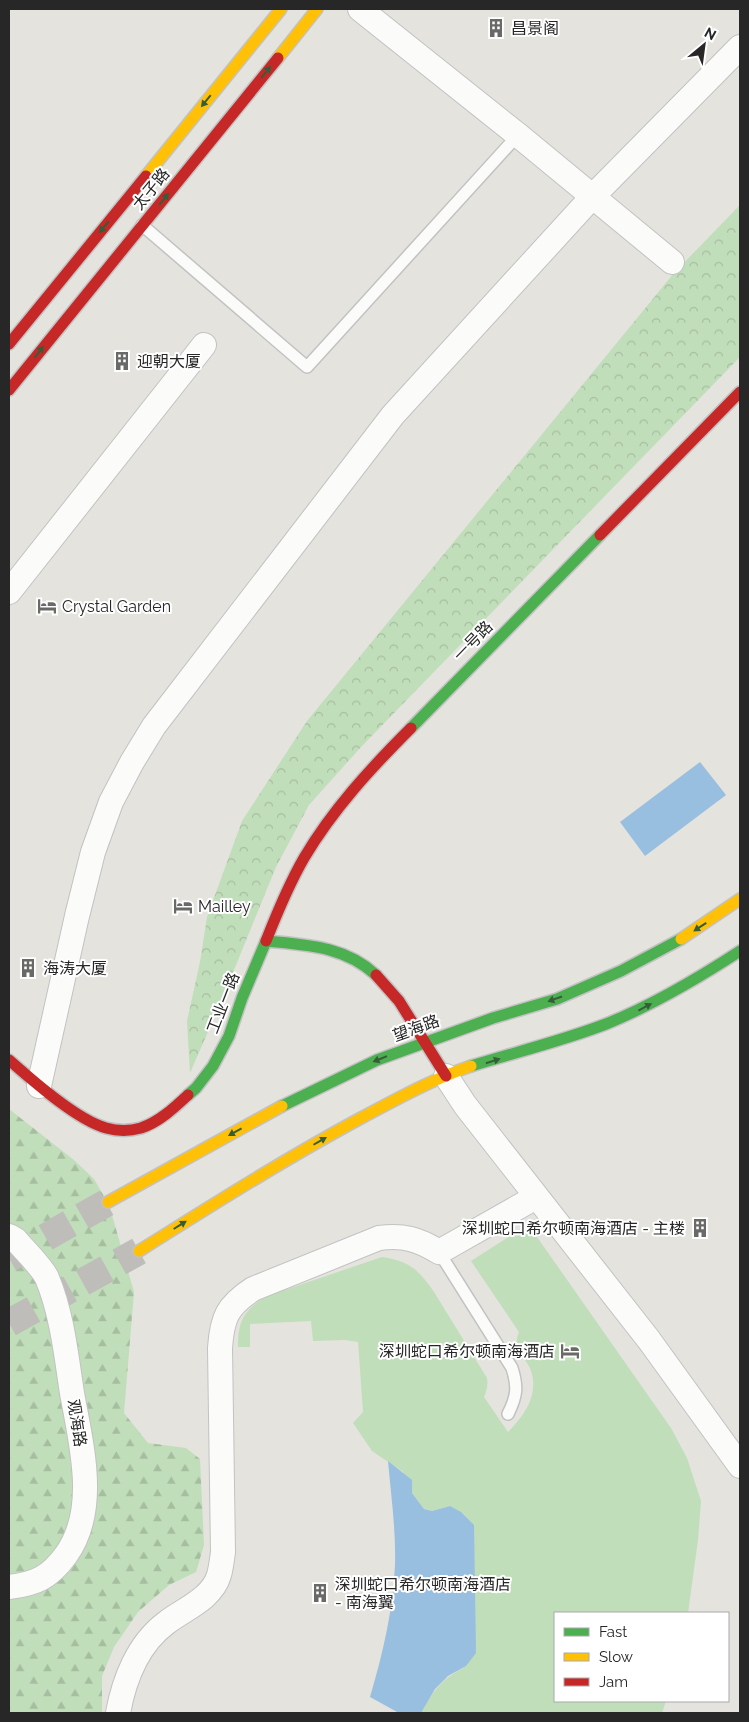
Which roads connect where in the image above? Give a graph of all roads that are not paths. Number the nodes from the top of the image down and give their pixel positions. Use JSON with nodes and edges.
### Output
{"nodes":[{"id":1,"x":281,"y":9,"type":"edge"},
{"id":2,"x":318,"y":9,"type":"edge"},
{"id":3,"x":360,"y":9,"type":"edge"},
{"id":4,"x":740,"y":47,"type":"edge"},
{"id":5,"x":518,"y":135,"type":"junction"},
{"id":6,"x":593,"y":196,"type":"junction"},
{"id":7,"x":142,"y":225,"type":"junction"},
{"id":8,"x":672,"y":262,"type":"dead end"},
{"id":9,"x":9,"y":344,"type":"edge"},
{"id":10,"x":204,"y":345,"type":"dead end"},
{"id":11,"x":9,"y":390,"type":"edge"},
{"id":12,"x":738,"y":400,"type":"edge"},
{"id":13,"x":9,"y":592,"type":"edge"},
{"id":14,"x":740,"y":898,"type":"edge"},
{"id":15,"x":266,"y":941,"type":"junction"},
{"id":16,"x":740,"y":951,"type":"edge"},
{"id":17,"x":426,"y":1042,"type":"junction"},
{"id":18,"x":9,"y":1060,"type":"edge"},
{"id":19,"x":446,"y":1076,"type":"junction"},
{"id":20,"x":39,"y":1086,"type":"junction"},
{"id":21,"x":536,"y":1197,"type":"junction"},
{"id":22,"x":108,"y":1202,"type":"tunnel mouth"},
{"id":23,"x":9,"y":1236,"type":"edge"},
{"id":24,"x":139,"y":1251,"type":"tunnel mouth"},
{"id":25,"x":439,"y":1252,"type":"junction"},
{"id":26,"x":508,"y":1414,"type":"dead end"},
{"id":27,"x":740,"y":1466,"type":"edge"},
{"id":28,"x":9,"y":1587,"type":"edge"},
{"id":29,"x":118,"y":1713,"type":"edge"}],
"edges":[{"from":1,"to":9,"type":"main road","name":"太子路","one_way":true},
{"from":7,"to":2,"type":"main road","name":"太子路","one_way":true},
{"from":3,"to":5,"type":"street"},
{"from":4,"to":6,"type":"street"},
{"from":5,"to":6,"type":"street"},
{"from":5,"to":7,"type":"lane"},
{"from":6,"to":8,"type":"street"},
{"from":6,"to":20,"type":"street"},
{"from":11,"to":7,"type":"main road","name":"太子路","one_way":true},
{"from":10,"to":13,"type":"street"},
{"from":12,"to":15,"type":"main road","name":"一号路"},
{"from":14,"to":17,"type":"main road","name":"望海路","one_way":true},
{"from":15,"to":17,"type":"main road"},
{"from":15,"to":20,"type":"main road","name":"工业一路"},
{"from":19,"to":16,"type":"main road","one_way":true},
{"from":17,"to":19,"type":"main road"},
{"from":17,"to":22,"type":"main road","name":"望海路","one_way":true},
{"from":18,"to":20,"type":"main road","name":"工业一路"},
{"from":19,"to":21,"type":"street"},
{"from":24,"to":19,"type":"main road","one_way":true},
{"from":21,"to":25,"type":"street"},
{"from":21,"to":27,"type":"street"},
{"from":23,"to":28,"type":"street","name":"观海路"},
{"from":25,"to":26,"type":"lane"},
{"from":25,"to":29,"type":"street"}]}
